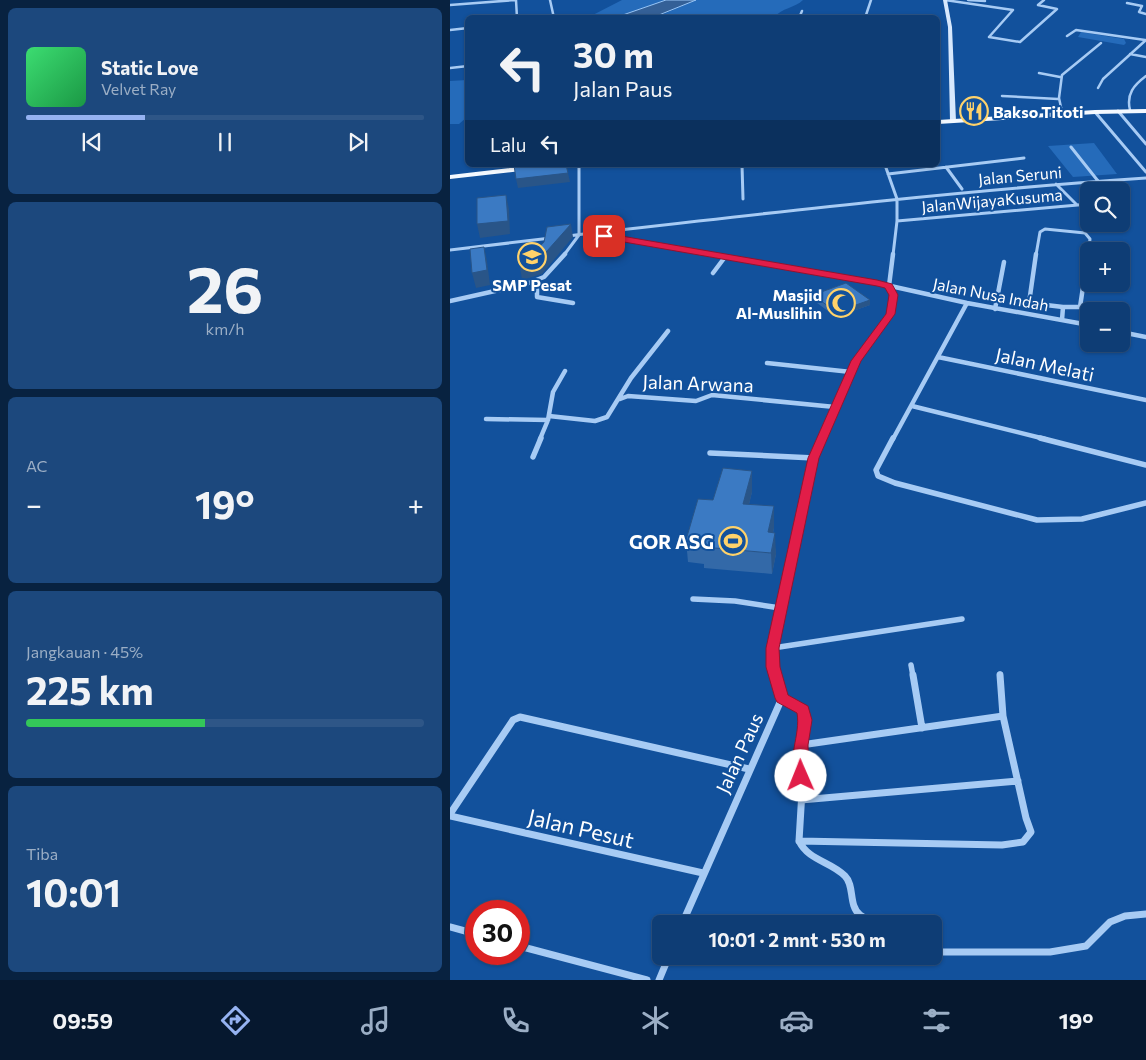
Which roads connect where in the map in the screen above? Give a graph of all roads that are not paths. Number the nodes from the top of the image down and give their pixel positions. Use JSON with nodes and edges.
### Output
{"nodes":[{"id":1,"x":515,"y":0,"type":"edge"},
{"id":2,"x":550,"y":0,"type":"edge"},
{"id":3,"x":872,"y":0,"type":"edge"},
{"id":4,"x":945,"y":0,"type":"edge"},
{"id":5,"x":968,"y":0,"type":"edge"},
{"id":6,"x":1044,"y":0,"type":"edge"},
{"id":7,"x":984,"y":1,"type":"dead end"},
{"id":8,"x":1127,"y":3,"type":"dead end"},
{"id":9,"x":450,"y":5,"type":"edge"},
{"id":10,"x":802,"y":11,"type":"dead end"},
{"id":11,"x":1146,"y":14,"type":"edge"},
{"id":12,"x":517,"y":15,"type":"edge"},
{"id":13,"x":553,"y":15,"type":"edge"},
{"id":14,"x":800,"y":15,"type":"edge"},
{"id":15,"x":866,"y":15,"type":"edge"},
{"id":16,"x":465,"y":28,"type":"edge"},
{"id":17,"x":450,"y":30,"type":"edge"},
{"id":18,"x":1067,"y":36,"type":"dead end"},
{"id":19,"x":1146,"y":40,"type":"edge"},
{"id":20,"x":1101,"y":43,"type":"dead end"},
{"id":21,"x":1130,"y":54,"type":"junction"},
{"id":22,"x":1146,"y":57,"type":"edge"},
{"id":23,"x":465,"y":66,"type":"edge"},
{"id":24,"x":450,"y":68,"type":"edge"},
{"id":25,"x":1039,"y":73,"type":"dead end"},
{"id":26,"x":1146,"y":76,"type":"edge"},
{"id":27,"x":1060,"y":77,"type":"junction"},
{"id":28,"x":1098,"y":88,"type":"dead end"},
{"id":29,"x":1002,"y":96,"type":"dead end"},
{"id":30,"x":1058,"y":99,"type":"junction"},
{"id":31,"x":1130,"y":110,"type":"junction"},
{"id":32,"x":1118,"y":111,"type":"junction"},
{"id":33,"x":1146,"y":111,"type":"edge"},
{"id":34,"x":1095,"y":112,"type":"junction"},
{"id":35,"x":1063,"y":114,"type":"junction"},
{"id":36,"x":953,"y":121,"type":"junction"},
{"id":37,"x":940,"y":122,"type":"edge"},
{"id":38,"x":1146,"y":144,"type":"edge"},
{"id":39,"x":1071,"y":147,"type":"dead end"},
{"id":40,"x":1024,"y":158,"type":"dead end"},
{"id":41,"x":538,"y":167,"type":"edge"},
{"id":42,"x":579,"y":167,"type":"edge"},
{"id":43,"x":742,"y":167,"type":"edge"},
{"id":44,"x":885,"y":167,"type":"edge"},
{"id":45,"x":946,"y":167,"type":"junction"},
{"id":46,"x":1146,"y":172,"type":"edge"},
{"id":47,"x":888,"y":174,"type":"junction"},
{"id":48,"x":450,"y":177,"type":"edge"},
{"id":49,"x":1146,"y":178,"type":"edge"},
{"id":50,"x":1098,"y":181,"type":"junction"},
{"id":51,"x":1056,"y":184,"type":"junction"},
{"id":52,"x":962,"y":189,"type":"dead end"},
{"id":53,"x":744,"y":199,"type":"dead end"},
{"id":54,"x":897,"y":199,"type":"junction"},
{"id":55,"x":1076,"y":204,"type":"junction"},
{"id":56,"x":1080,"y":204,"type":"edge"},
{"id":57,"x":897,"y":221,"type":"junction"},
{"id":58,"x":586,"y":233,"type":"junction"},
{"id":59,"x":579,"y":234,"type":"junction"},
{"id":60,"x":450,"y":250,"type":"edge"},
{"id":61,"x":725,"y":257,"type":"junction"},
{"id":62,"x":1004,"y":262,"type":"dead end"},
{"id":63,"x":713,"y":274,"type":"dead end"},
{"id":64,"x":537,"y":280,"type":"junction"},
{"id":65,"x":888,"y":286,"type":"junction"},
{"id":66,"x":450,"y":301,"type":"edge"},
{"id":67,"x":573,"y":303,"type":"dead end"},
{"id":68,"x":967,"y":304,"type":"junction"},
{"id":69,"x":1063,"y":307,"type":"junction"},
{"id":70,"x":995,"y":309,"type":"junction"},
{"id":71,"x":1062,"y":320,"type":"junction"},
{"id":72,"x":1080,"y":323,"type":"edge"},
{"id":73,"x":668,"y":332,"type":"dead end"},
{"id":74,"x":1130,"y":334,"type":"edge"},
{"id":75,"x":1146,"y":337,"type":"edge"},
{"id":76,"x":938,"y":357,"type":"junction"},
{"id":77,"x":767,"y":363,"type":"dead end"},
{"id":78,"x":565,"y":371,"type":"dead end"},
{"id":79,"x":851,"y":372,"type":"junction"},
{"id":80,"x":620,"y":399,"type":"junction"},
{"id":81,"x":1146,"y":400,"type":"edge"},
{"id":82,"x":912,"y":406,"type":"junction"},
{"id":83,"x":835,"y":407,"type":"junction"},
{"id":84,"x":549,"y":418,"type":"junction"},
{"id":85,"x":486,"y":419,"type":"dead end"},
{"id":86,"x":710,"y":453,"type":"dead end"},
{"id":87,"x":533,"y":457,"type":"dead end"},
{"id":88,"x":814,"y":458,"type":"junction"},
{"id":89,"x":1146,"y":464,"type":"edge"},
{"id":90,"x":1146,"y":503,"type":"edge"},
{"id":91,"x":693,"y":599,"type":"dead end"},
{"id":92,"x":780,"y":608,"type":"junction"},
{"id":93,"x":962,"y":619,"type":"dead end"},
{"id":94,"x":772,"y":648,"type":"junction"},
{"id":95,"x":911,"y":665,"type":"dead end"},
{"id":96,"x":1000,"y":674,"type":"dead end"},
{"id":97,"x":782,"y":698,"type":"junction"},
{"id":98,"x":1003,"y":716,"type":"junction"},
{"id":99,"x":922,"y":728,"type":"junction"},
{"id":100,"x":801,"y":745,"type":"junction"},
{"id":101,"x":748,"y":769,"type":"junction"},
{"id":102,"x":1018,"y":781,"type":"junction"},
{"id":103,"x":801,"y":800,"type":"junction"},
{"id":104,"x":450,"y":815,"type":"edge"},
{"id":105,"x":799,"y":841,"type":"junction"},
{"id":106,"x":703,"y":873,"type":"junction"},
{"id":107,"x":1146,"y":914,"type":"edge"},
{"id":108,"x":686,"y":915,"type":"edge"},
{"id":109,"x":861,"y":915,"type":"edge"},
{"id":110,"x":450,"y":927,"type":"edge"},
{"id":111,"x":465,"y":931,"type":"edge"},
{"id":112,"x":530,"y":949,"type":"edge"},
{"id":113,"x":942,"y":952,"type":"edge"},
{"id":114,"x":665,"y":965,"type":"edge"},
{"id":115,"x":648,"y":980,"type":"edge"},
{"id":116,"x":659,"y":980,"type":"edge"}],
"edges":[{"from":1,"to":9,"type":"street"},
{"from":1,"to":12,"type":"street"},
{"from":2,"to":13,"type":"street"},
{"from":3,"to":15,"type":"street"},
{"from":4,"to":6,"type":"street"},
{"from":4,"to":36,"type":"main road"},
{"from":5,"to":7,"type":"street"},
{"from":8,"to":11,"type":"street"},
{"from":10,"to":14,"type":"street"},
{"from":16,"to":17,"type":"street"},
{"from":18,"to":19,"type":"street"},
{"from":19,"to":21,"type":"street"},
{"from":20,"to":27,"type":"street"},
{"from":21,"to":22,"type":"street"},
{"from":21,"to":28,"type":"street"},
{"from":23,"to":24,"type":"street"},
{"from":25,"to":27,"type":"street"},
{"from":26,"to":31,"type":"street"},
{"from":27,"to":30,"type":"street"},
{"from":29,"to":30,"type":"street"},
{"from":30,"to":35,"type":"street"},
{"from":31,"to":32,"type":"main road"},
{"from":31,"to":33,"type":"main road"},
{"from":32,"to":34,"type":"main road"},
{"from":32,"to":38,"type":"street"},
{"from":34,"to":35,"type":"main road"},
{"from":34,"to":46,"type":"street"},
{"from":35,"to":36,"type":"main road"},
{"from":36,"to":37,"type":"main road"},
{"from":39,"to":50,"type":"street"},
{"from":40,"to":45,"type":"street"},
{"from":41,"to":48,"type":"main road"},
{"from":42,"to":59,"type":"street"},
{"from":43,"to":53,"type":"street"},
{"from":44,"to":47,"type":"street","name":"Jalan Paus"},
{"from":45,"to":47,"type":"street"},
{"from":45,"to":52,"type":"street"},
{"from":47,"to":54,"type":"street","name":"Jalan Paus"},
{"from":49,"to":50,"type":"street","name":"Jalan Seruni"},
{"from":50,"to":51,"type":"street","name":"Jalan Seruni"},
{"from":51,"to":54,"type":"street","name":"Jalan Seruni"},
{"from":51,"to":55,"type":"street"},
{"from":54,"to":57,"type":"street","name":"Jalan Paus"},
{"from":54,"to":58,"type":"street","name":"Jalan Seruni"},
{"from":55,"to":56,"type":"street","name":"JalanWijayaKusuma"},
{"from":55,"to":57,"type":"street","name":"JalanWijayaKusuma"},
{"from":57,"to":65,"type":"street","name":"Jalan Paus"},
{"from":58,"to":59,"type":"street","name":"Jalan Seruni"},
{"from":58,"to":61,"type":"street","name":"Jalan Nusa Indah"},
{"from":59,"to":60,"type":"street","name":"Jalan Seruni"},
{"from":59,"to":64,"type":"street"},
{"from":61,"to":63,"type":"street"},
{"from":61,"to":65,"type":"street","name":"Jalan Nusa Indah"},
{"from":62,"to":70,"type":"street"},
{"from":64,"to":66,"type":"street"},
{"from":64,"to":67,"type":"street"},
{"from":65,"to":68,"type":"street","name":"Jalan Nusa Indah"},
{"from":65,"to":79,"type":"street","name":"Jalan Paus"},
{"from":68,"to":70,"type":"street","name":"Jalan Nusa Indah"},
{"from":68,"to":76,"type":"street"},
{"from":69,"to":69,"type":"street"},
{"from":69,"to":71,"type":"street"},
{"from":70,"to":71,"type":"street","name":"Jalan Nusa Indah"},
{"from":71,"to":72,"type":"street","name":"Jalan Nusa Indah"},
{"from":73,"to":80,"type":"street"},
{"from":74,"to":75,"type":"street"},
{"from":76,"to":81,"type":"street","name":"Jalan Melati"},
{"from":76,"to":82,"type":"street"},
{"from":77,"to":79,"type":"street"},
{"from":78,"to":84,"type":"street"},
{"from":79,"to":83,"type":"street","name":"Jalan Paus"},
{"from":80,"to":83,"type":"street","name":"Jalan Arwana"},
{"from":80,"to":84,"type":"street"},
{"from":82,"to":89,"type":"street"},
{"from":82,"to":90,"type":"street"},
{"from":83,"to":88,"type":"street","name":"Jalan Paus"},
{"from":84,"to":85,"type":"street"},
{"from":84,"to":87,"type":"street"},
{"from":86,"to":88,"type":"street"},
{"from":88,"to":92,"type":"street","name":"Jalan Paus"},
{"from":91,"to":92,"type":"street"},
{"from":92,"to":94,"type":"street","name":"Jalan Paus"},
{"from":93,"to":94,"type":"street"},
{"from":94,"to":97,"type":"street","name":"Jalan Paus"},
{"from":95,"to":99,"type":"street"},
{"from":96,"to":98,"type":"street"},
{"from":97,"to":100,"type":"street"},
{"from":97,"to":101,"type":"street","name":"Jalan Paus"},
{"from":98,"to":99,"type":"street"},
{"from":98,"to":102,"type":"street"},
{"from":99,"to":100,"type":"street"},
{"from":100,"to":103,"type":"street"},
{"from":101,"to":104,"type":"street"},
{"from":101,"to":106,"type":"street","name":"Jalan Paus"},
{"from":102,"to":103,"type":"street"},
{"from":102,"to":105,"type":"street"},
{"from":103,"to":105,"type":"street"},
{"from":104,"to":106,"type":"street","name":"Jalan Pesut"},
{"from":105,"to":109,"type":"street"},
{"from":106,"to":108,"type":"street","name":"Jalan Paus"},
{"from":107,"to":113,"type":"street"},
{"from":110,"to":111,"type":"street"},
{"from":112,"to":115,"type":"street"},
{"from":114,"to":116,"type":"street"}]}
